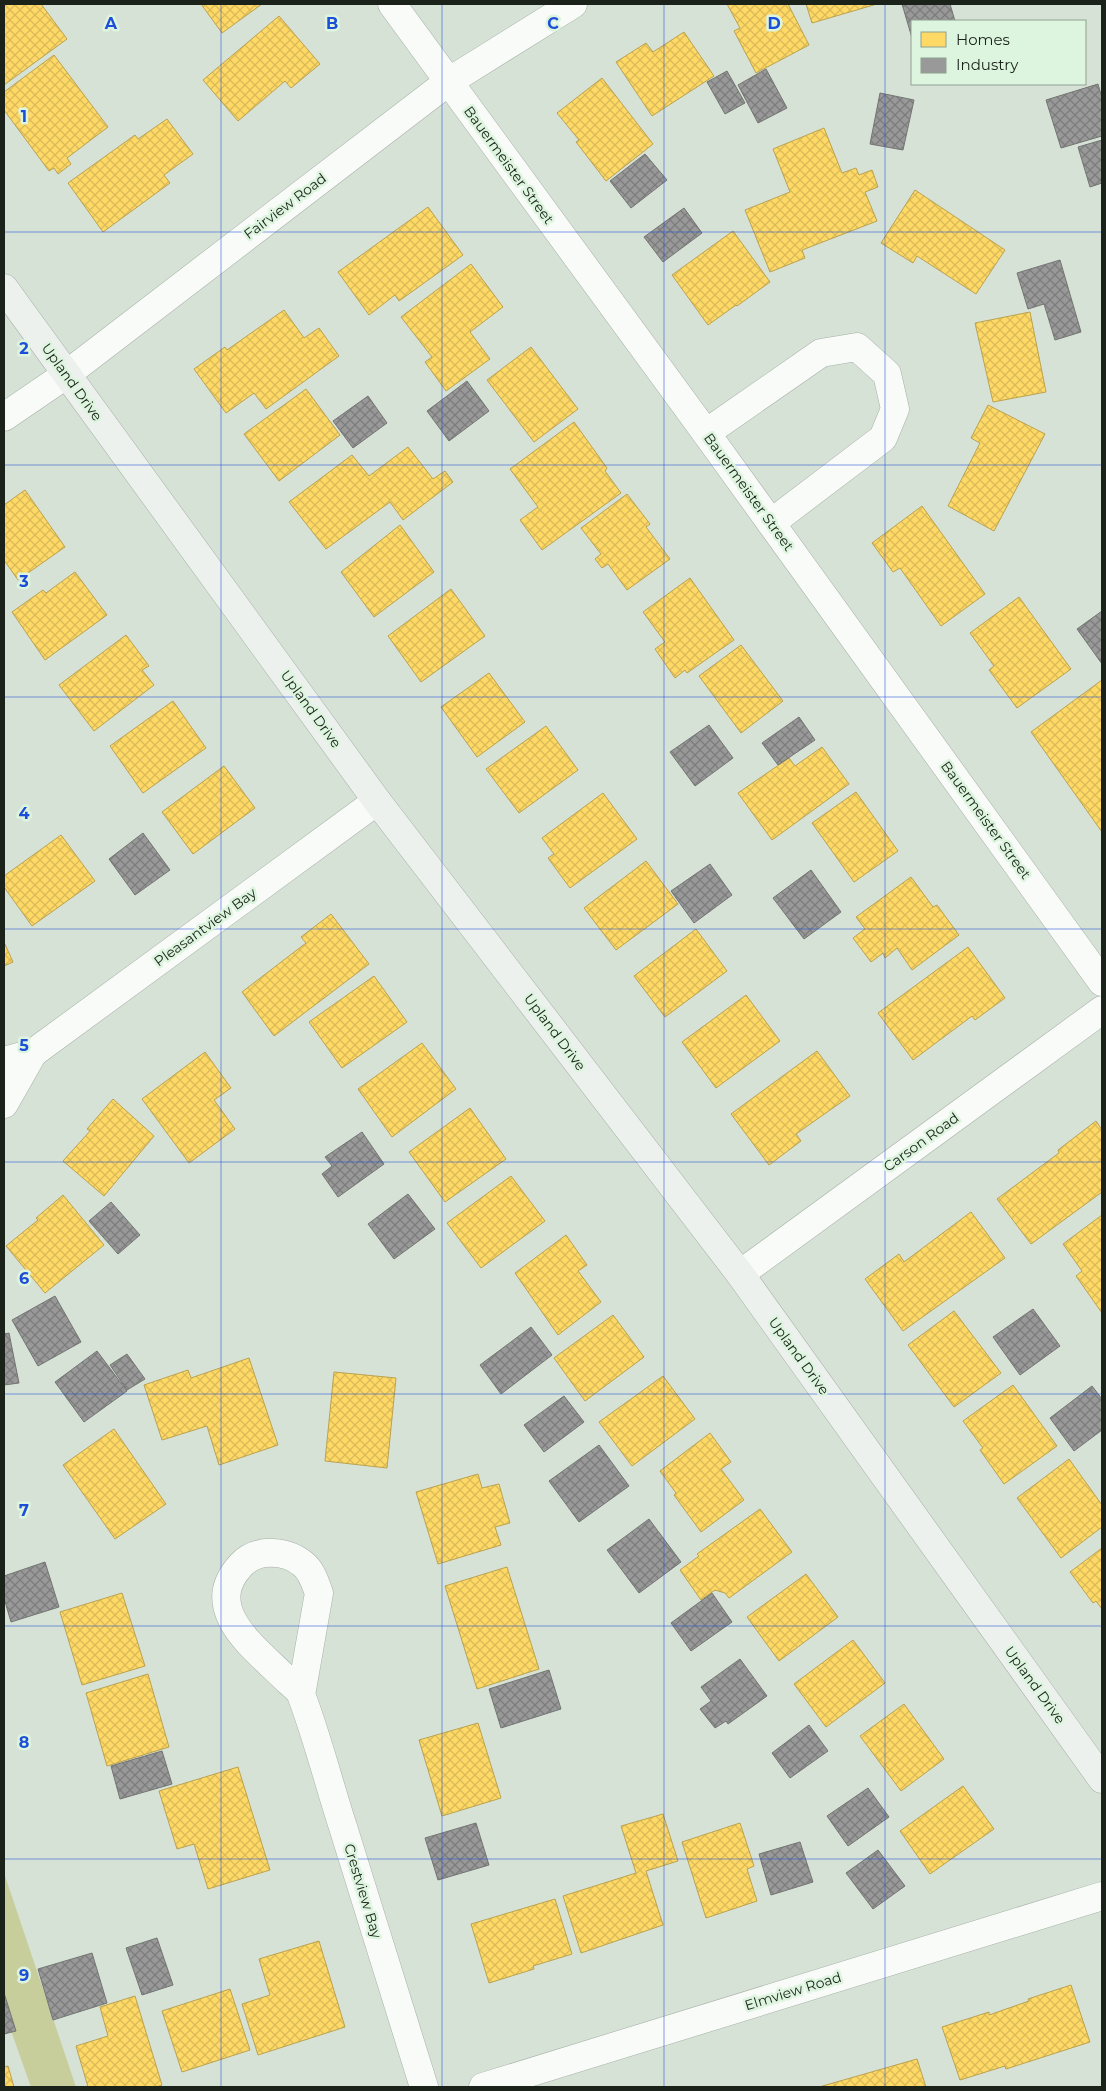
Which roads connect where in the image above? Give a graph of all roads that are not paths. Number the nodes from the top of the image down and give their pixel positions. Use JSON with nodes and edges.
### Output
{"nodes":[{"id":1,"x":392,"y":4,"type":"edge"},
{"id":2,"x":573,"y":4,"type":"edge"},
{"id":3,"x":448,"y":82,"type":"junction"},
{"id":4,"x":4,"y":288,"type":"edge"},
{"id":5,"x":67,"y":374,"type":"junction"},
{"id":6,"x":4,"y":417,"type":"edge"},
{"id":7,"x":706,"y":433,"type":"junction"},
{"id":8,"x":771,"y":523,"type":"junction"},
{"id":9,"x":377,"y":801,"type":"junction"},
{"id":10,"x":1102,"y":982,"type":"edge"},
{"id":11,"x":1102,"y":1010,"type":"edge"},
{"id":12,"x":33,"y":1053,"type":"junction"},
{"id":13,"x":4,"y":1060,"type":"edge"},
{"id":14,"x":4,"y":1104,"type":"edge"},
{"id":15,"x":740,"y":1274,"type":"junction"},
{"id":16,"x":302,"y":1695,"type":"junction"},
{"id":17,"x":1102,"y":1779,"type":"edge"},
{"id":18,"x":1102,"y":1896,"type":"edge"},
{"id":19,"x":424,"y":2087,"type":"edge"},
{"id":20,"x":483,"y":2087,"type":"edge"}],
"edges":[{"from":1,"to":3,"type":"street","name":"Bauermeister Street"},
{"from":2,"to":3,"type":"street","name":"Fairview Road"},
{"from":3,"to":5,"type":"street","name":"Fairview Road"},
{"from":3,"to":7,"type":"street","name":"Bauermeister Street"},
{"from":4,"to":5,"type":"street","name":"Upland Drive"},
{"from":5,"to":6,"type":"street","name":"Fairview Road"},
{"from":5,"to":9,"type":"street","name":"Upland Drive"},
{"from":7,"to":8,"type":"street","name":"Bauermeister Street"},
{"from":7,"to":8,"type":"street"},
{"from":8,"to":10,"type":"street","name":"Bauermeister Street"},
{"from":9,"to":12,"type":"street","name":"Pleasantview Bay"},
{"from":9,"to":15,"type":"street","name":"Upland Drive"},
{"from":11,"to":15,"type":"street","name":"Carson Road"},
{"from":12,"to":13,"type":"street","name":"Pleasantview Bay"},
{"from":12,"to":14,"type":"street","name":"Pleasantview Bay"},
{"from":15,"to":17,"type":"street","name":"Upland Drive"},
{"from":16,"to":16,"type":"street","name":"Crestview Bay"},
{"from":16,"to":19,"type":"street","name":"Crestview Bay"},
{"from":18,"to":20,"type":"street","name":"Elmview Road"}]}
